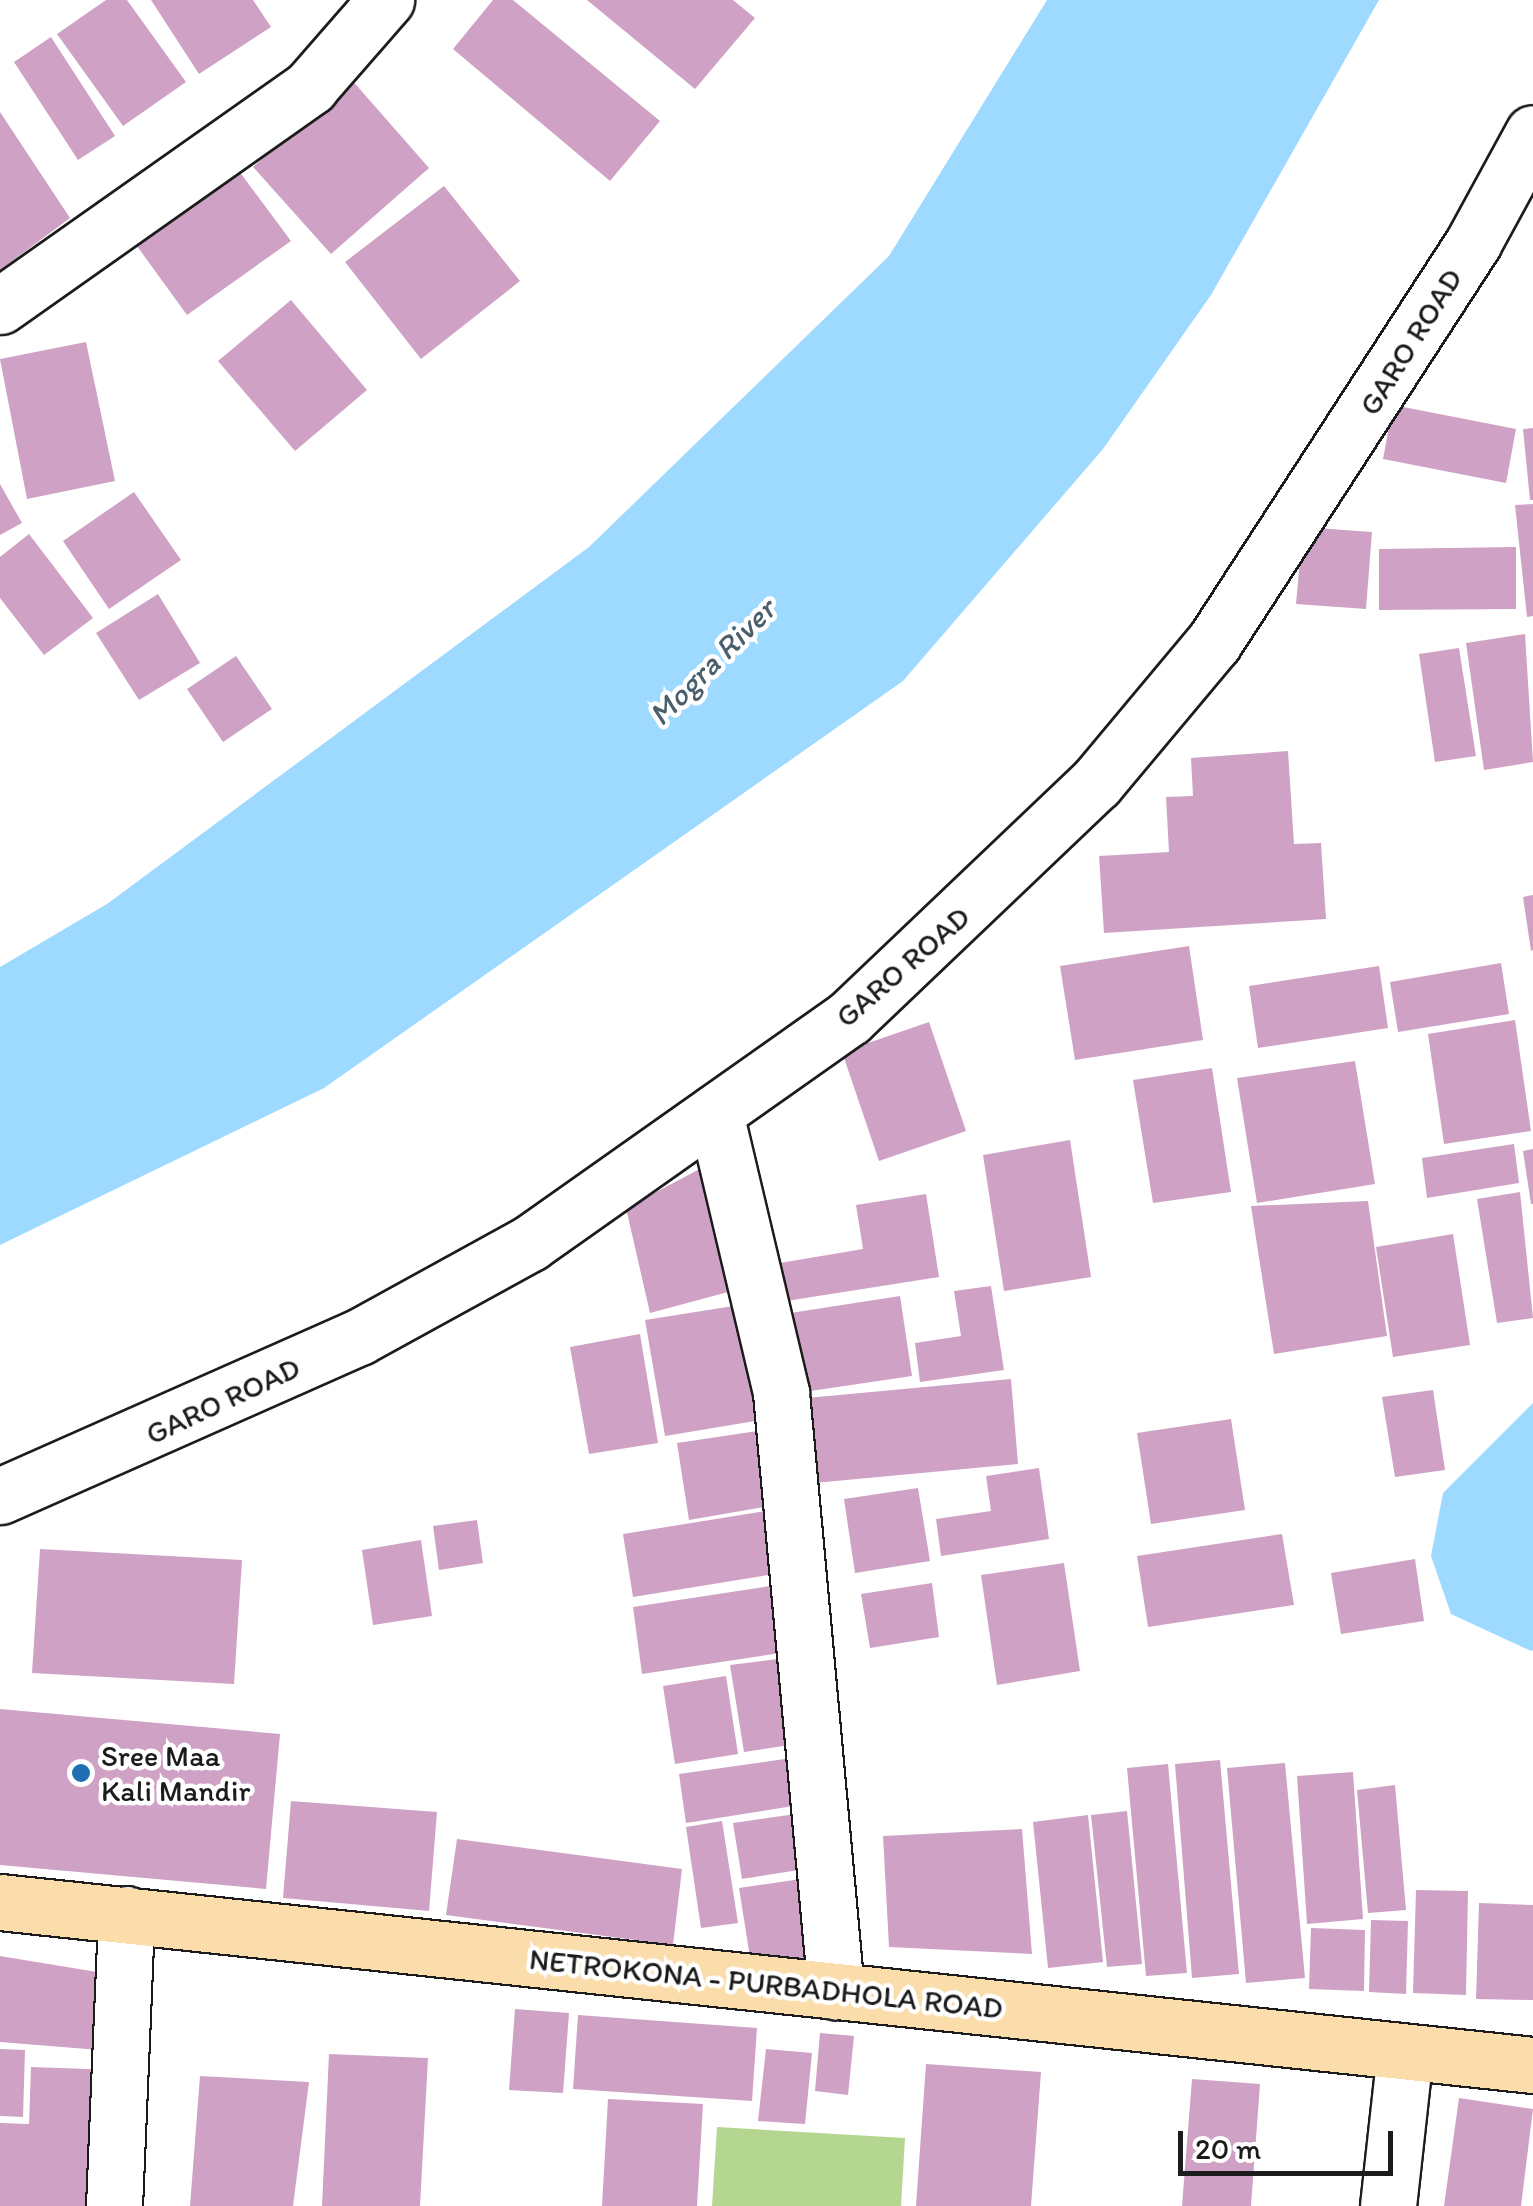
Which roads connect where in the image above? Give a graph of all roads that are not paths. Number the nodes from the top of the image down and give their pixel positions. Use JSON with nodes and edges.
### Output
{"nodes":[{"id":1,"x":386,"y":0,"type":"edge"},
{"id":2,"x":1533,"y":133,"type":"edge"},
{"id":3,"x":0,"y":306,"type":"edge"},
{"id":4,"x":715,"y":1113,"type":"junction"},
{"id":5,"x":0,"y":1496,"type":"edge"},
{"id":6,"x":0,"y":1902,"type":"edge"},
{"id":7,"x":126,"y":1914,"type":"junction"},
{"id":8,"x":836,"y":1991,"type":"junction"},
{"id":9,"x":1404,"y":2052,"type":"junction"},
{"id":10,"x":1533,"y":2065,"type":"edge"},
{"id":11,"x":114,"y":2206,"type":"edge"},
{"id":12,"x":1388,"y":2206,"type":"edge"}],
"edges":[{"from":1,"to":3,"type":"street"},
{"from":2,"to":4,"type":"street","name":"GARO ROAD"},
{"from":4,"to":5,"type":"street","name":"GARO ROAD"},
{"from":4,"to":8,"type":"street"},
{"from":6,"to":7,"type":"main road","name":"NETROKONA - PURBADHOLA ROAD"},
{"from":7,"to":8,"type":"main road","name":"NETROKONA - PURBADHOLA ROAD"},
{"from":7,"to":11,"type":"street"},
{"from":8,"to":9,"type":"main road","name":"NETROKONA - PURBADHOLA ROAD"},
{"from":9,"to":10,"type":"main road","name":"NETROKONA - PURBADHOLA ROAD"},
{"from":9,"to":12,"type":"street"}]}
